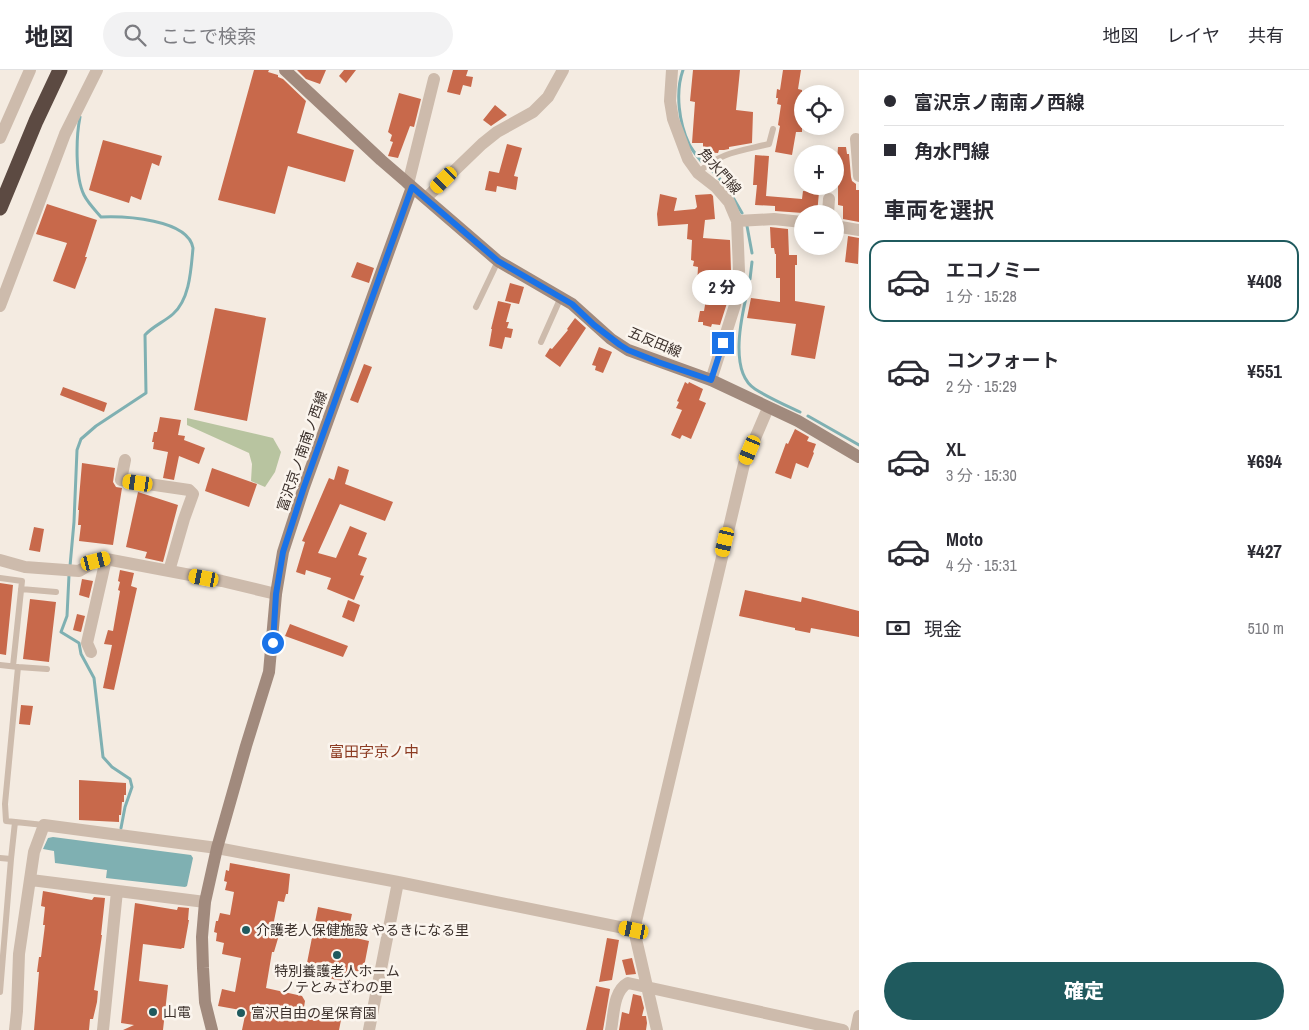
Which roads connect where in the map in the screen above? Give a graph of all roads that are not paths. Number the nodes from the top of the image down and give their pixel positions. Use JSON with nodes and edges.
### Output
{"nodes":[{"id":1,"x":30,"y":70,"type":"edge"},
{"id":2,"x":60,"y":70,"type":"edge"},
{"id":3,"x":97,"y":70,"type":"edge"},
{"id":4,"x":285,"y":70,"type":"edge"},
{"id":5,"x":563,"y":70,"type":"edge"},
{"id":6,"x":672,"y":70,"type":"edge"},
{"id":7,"x":434,"y":79,"type":"dead end"},
{"id":8,"x":773,"y":129,"type":"dead end"},
{"id":9,"x":0,"y":138,"type":"edge"},
{"id":10,"x":856,"y":139,"type":"dead end"},
{"id":11,"x":698,"y":172,"type":"junction"},
{"id":12,"x":859,"y":176,"type":"edge"},
{"id":13,"x":410,"y":186,"type":"junction"},
{"id":14,"x":426,"y":198,"type":"junction"},
{"id":15,"x":829,"y":199,"type":"dead end"},
{"id":16,"x":829,"y":205,"type":"edge"},
{"id":17,"x":0,"y":208,"type":"edge"},
{"id":18,"x":737,"y":221,"type":"junction"},
{"id":19,"x":794,"y":221,"type":"edge"},
{"id":20,"x":844,"y":228,"type":"edge"},
{"id":21,"x":859,"y":230,"type":"edge"},
{"id":22,"x":498,"y":261,"type":"junction"},
{"id":23,"x":561,"y":297,"type":"junction"},
{"id":24,"x":0,"y":306,"type":"edge"},
{"id":25,"x":476,"y":306,"type":"dead end"},
{"id":26,"x":541,"y":342,"type":"dead end"},
{"id":27,"x":711,"y":380,"type":"junction"},
{"id":28,"x":768,"y":408,"type":"junction"},
{"id":29,"x":859,"y":457,"type":"edge"},
{"id":30,"x":125,"y":460,"type":"dead end"},
{"id":31,"x":106,"y":558,"type":"junction"},
{"id":32,"x":0,"y":560,"type":"edge"},
{"id":33,"x":169,"y":571,"type":"junction"},
{"id":34,"x":0,"y":578,"type":"edge"},
{"id":35,"x":21,"y":589,"type":"junction"},
{"id":36,"x":56,"y":592,"type":"dead end"},
{"id":37,"x":276,"y":594,"type":"junction"},
{"id":38,"x":91,"y":652,"type":"dead end"},
{"id":39,"x":0,"y":665,"type":"edge"},
{"id":40,"x":16,"y":666,"type":"junction"},
{"id":41,"x":47,"y":669,"type":"dead end"},
{"id":42,"x":3,"y":815,"type":"edge"},
{"id":43,"x":15,"y":822,"type":"junction"},
{"id":44,"x":44,"y":825,"type":"junction"},
{"id":45,"x":217,"y":848,"type":"junction"},
{"id":46,"x":0,"y":858,"type":"edge"},
{"id":47,"x":10,"y":859,"type":"junction"},
{"id":48,"x":31,"y":880,"type":"junction"},
{"id":49,"x":398,"y":882,"type":"junction"},
{"id":50,"x":118,"y":891,"type":"junction"},
{"id":51,"x":4,"y":899,"type":"edge"},
{"id":52,"x":205,"y":902,"type":"junction"},
{"id":53,"x":634,"y":930,"type":"junction"},
{"id":54,"x":1,"y":974,"type":"edge"},
{"id":55,"x":648,"y":987,"type":"junction"},
{"id":56,"x":0,"y":992,"type":"edge"},
{"id":57,"x":859,"y":1016,"type":"edge"},
{"id":58,"x":15,"y":1030,"type":"edge"},
{"id":59,"x":103,"y":1030,"type":"edge"},
{"id":60,"x":212,"y":1030,"type":"edge"},
{"id":61,"x":369,"y":1030,"type":"edge"},
{"id":62,"x":611,"y":1030,"type":"edge"},
{"id":63,"x":657,"y":1030,"type":"edge"},
{"id":64,"x":843,"y":1030,"type":"edge"},
{"id":65,"x":856,"y":1030,"type":"edge"}],
"edges":[{"from":1,"to":9,"type":"street"},
{"from":2,"to":17,"type":"highway"},
{"from":3,"to":24,"type":"street"},
{"from":4,"to":13,"type":"street","name":"五反田線"},
{"from":5,"to":14,"type":"street"},
{"from":6,"to":11,"type":"street","name":"角水門線"},
{"from":7,"to":13,"type":"street"},
{"from":8,"to":11,"type":"lane"},
{"from":10,"to":12,"type":"street"},
{"from":11,"to":18,"type":"street","name":"角水門線"},
{"from":13,"to":14,"type":"street","name":"五反田線"},
{"from":13,"to":37,"type":"street","name":"富沢京ノ南南ノ西線"},
{"from":14,"to":22,"type":"street","name":"五反田線"},
{"from":15,"to":16,"type":"street"},
{"from":18,"to":19,"type":"street"},
{"from":18,"to":27,"type":"street","name":"角水門線"},
{"from":20,"to":21,"type":"street"},
{"from":22,"to":23,"type":"street","name":"五反田線"},
{"from":22,"to":25,"type":"lane"},
{"from":23,"to":26,"type":"lane"},
{"from":23,"to":27,"type":"street","name":"五反田線"},
{"from":27,"to":28,"type":"street","name":"五反田線"},
{"from":28,"to":29,"type":"street","name":"五反田線"},
{"from":28,"to":53,"type":"street"},
{"from":30,"to":33,"type":"street"},
{"from":31,"to":32,"type":"street"},
{"from":31,"to":33,"type":"street"},
{"from":31,"to":38,"type":"street"},
{"from":33,"to":37,"type":"street"},
{"from":34,"to":35,"type":"lane"},
{"from":35,"to":36,"type":"lane"},
{"from":35,"to":40,"type":"lane"},
{"from":37,"to":45,"type":"street","name":"富沢京ノ南南ノ西線"},
{"from":39,"to":40,"type":"lane"},
{"from":40,"to":41,"type":"lane"},
{"from":40,"to":42,"type":"lane"},
{"from":42,"to":43,"type":"lane"},
{"from":43,"to":44,"type":"lane"},
{"from":43,"to":47,"type":"lane"},
{"from":44,"to":45,"type":"street"},
{"from":44,"to":48,"type":"street"},
{"from":45,"to":49,"type":"street"},
{"from":45,"to":52,"type":"street","name":"富沢京ノ南南ノ西線"},
{"from":46,"to":47,"type":"lane"},
{"from":47,"to":51,"type":"lane"},
{"from":48,"to":50,"type":"street"},
{"from":48,"to":58,"type":"street"},
{"from":49,"to":53,"type":"street"},
{"from":49,"to":61,"type":"street"},
{"from":50,"to":52,"type":"street"},
{"from":50,"to":59,"type":"street"},
{"from":51,"to":54,"type":"lane"},
{"from":52,"to":60,"type":"street","name":"富沢京ノ南南ノ西線"},
{"from":53,"to":55,"type":"street"},
{"from":54,"to":56,"type":"lane"},
{"from":55,"to":62,"type":"street"},
{"from":55,"to":63,"type":"street"},
{"from":55,"to":64,"type":"street"},
{"from":57,"to":65,"type":"street"}]}
